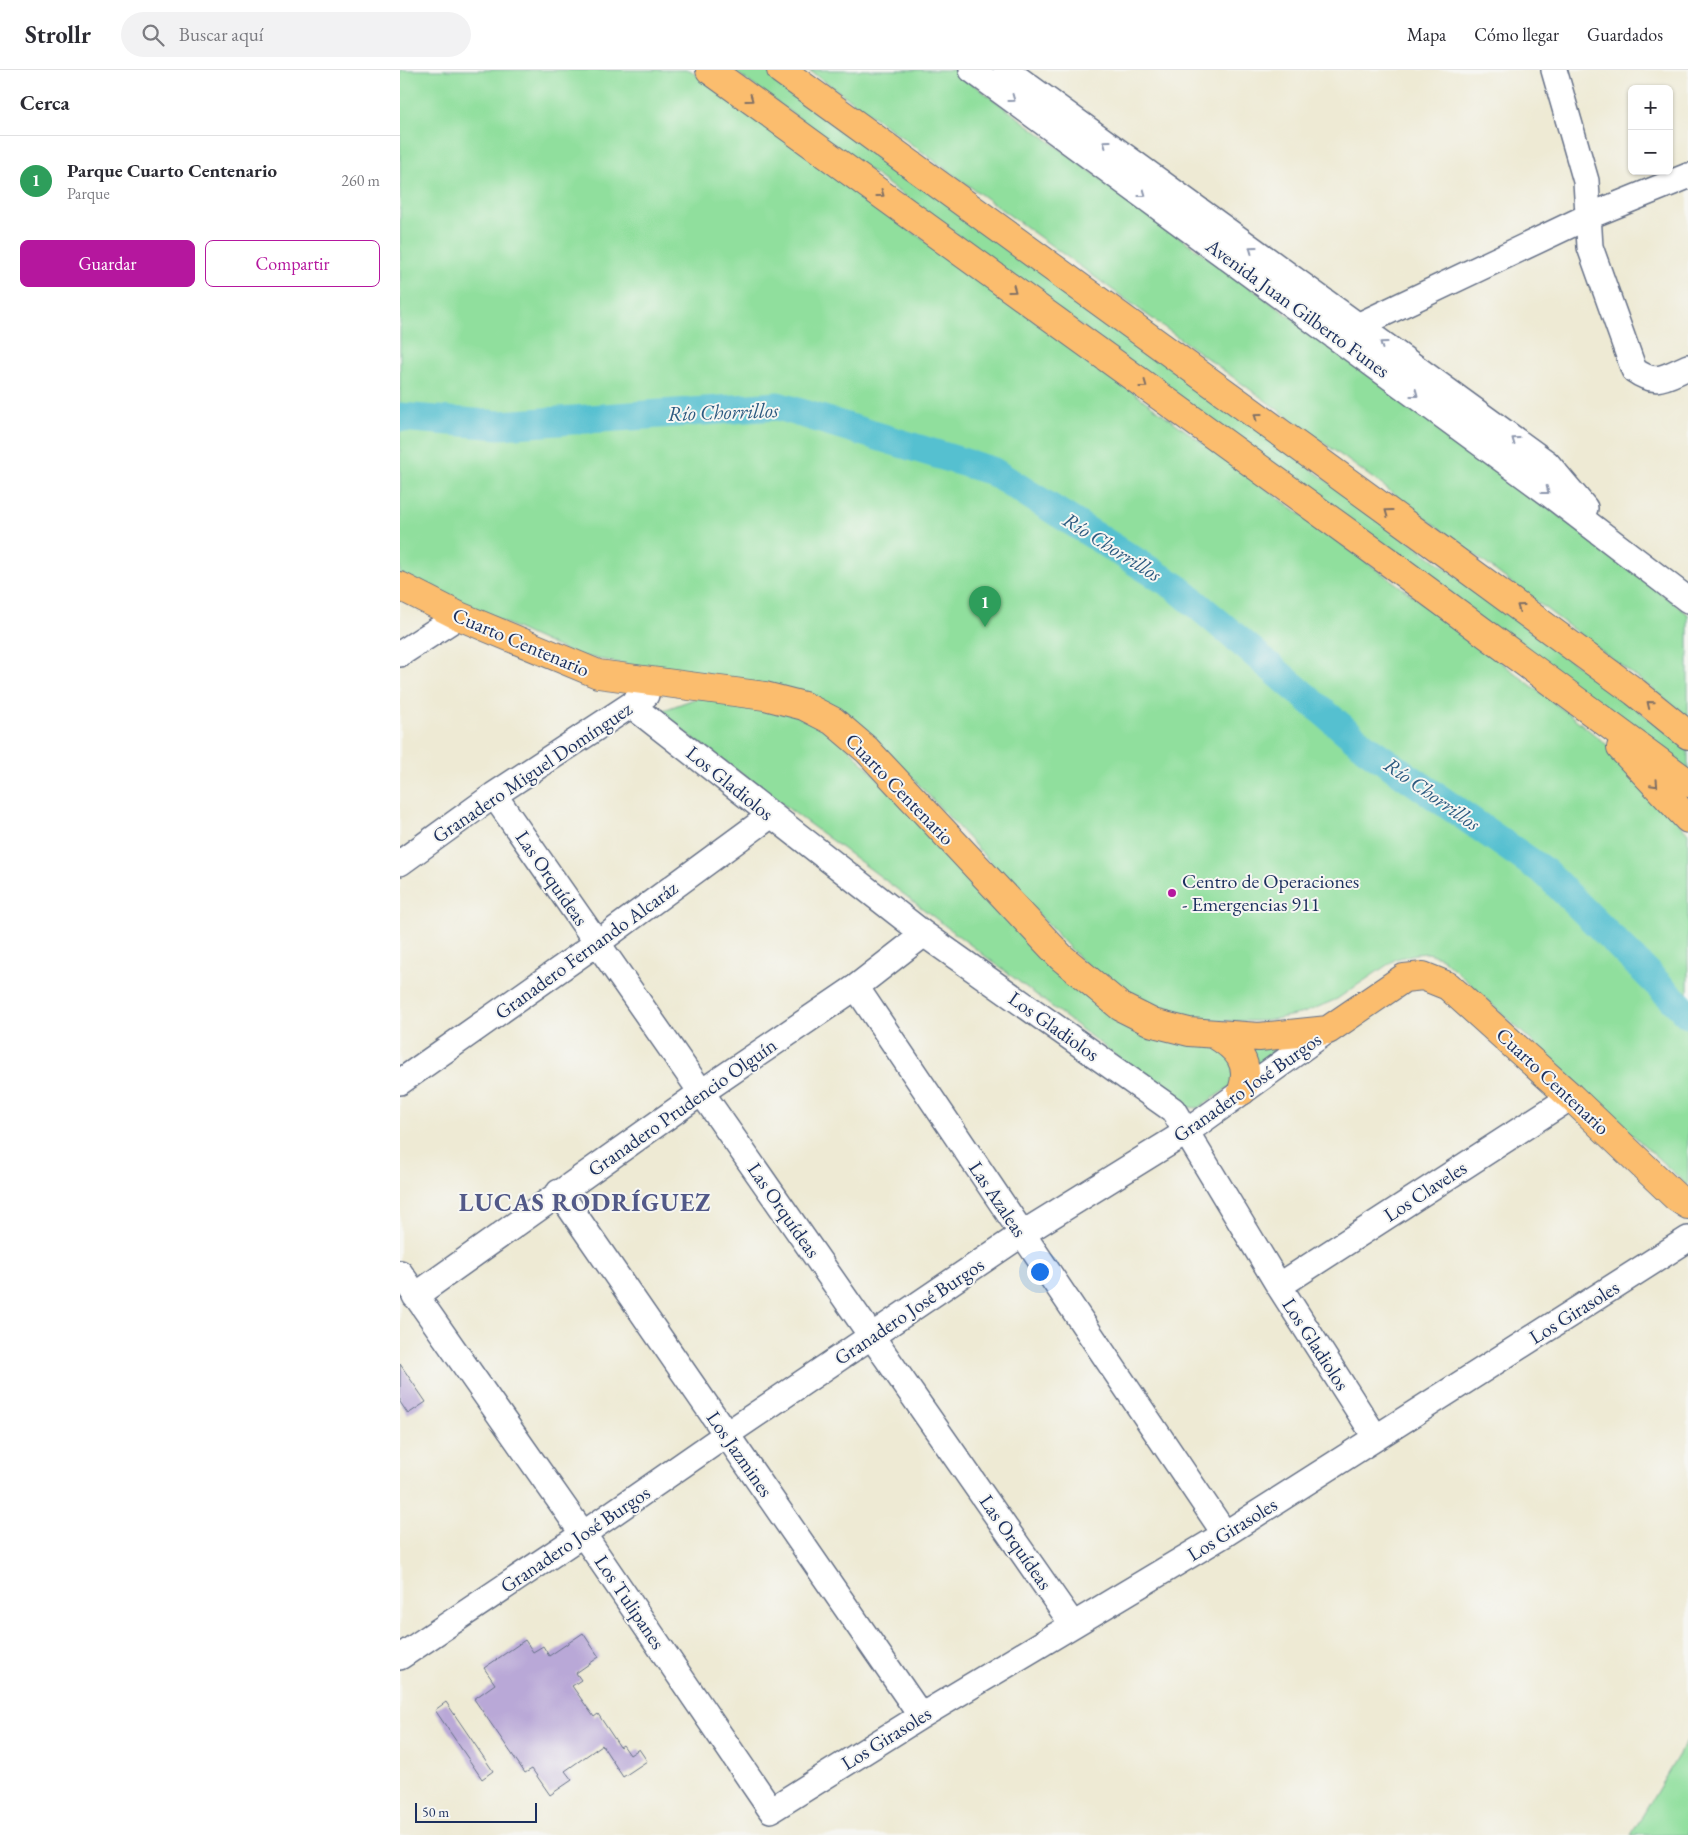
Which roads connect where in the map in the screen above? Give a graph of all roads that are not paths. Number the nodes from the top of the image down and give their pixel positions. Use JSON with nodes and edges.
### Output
{"nodes":[{"id":1,"x":710,"y":70,"type":"edge"},
{"id":2,"x":780,"y":70,"type":"edge"},
{"id":3,"x":972,"y":70,"type":"edge"},
{"id":4,"x":1006,"y":70,"type":"edge"},
{"id":5,"x":1554,"y":70,"type":"edge"},
{"id":6,"x":1688,"y":176,"type":"edge"},
{"id":7,"x":1587,"y":217,"type":"junction"},
{"id":8,"x":1348,"y":331,"type":"junction"},
{"id":9,"x":1688,"y":367,"type":"edge"},
{"id":10,"x":400,"y":586,"type":"edge"},
{"id":11,"x":1688,"y":600,"type":"edge"},
{"id":12,"x":459,"y":616,"type":"junction"},
{"id":13,"x":400,"y":654,"type":"edge"},
{"id":14,"x":664,"y":682,"type":"junction"},
{"id":15,"x":1574,"y":697,"type":"junction"},
{"id":16,"x":631,"y":705,"type":"junction"},
{"id":17,"x":1688,"y":735,"type":"edge"},
{"id":18,"x":1688,"y":783,"type":"edge"},
{"id":19,"x":494,"y":795,"type":"junction"},
{"id":20,"x":770,"y":816,"type":"junction"},
{"id":21,"x":1688,"y":819,"type":"edge"},
{"id":22,"x":400,"y":862,"type":"edge"},
{"id":23,"x":924,"y":934,"type":"junction"},
{"id":24,"x":597,"y":943,"type":"junction"},
{"id":25,"x":1423,"y":976,"type":"joint"},
{"id":26,"x":856,"y":987,"type":"junction"},
{"id":27,"x":1328,"y":1030,"type":"junction"},
{"id":28,"x":1214,"y":1034,"type":"junction"},
{"id":29,"x":400,"y":1082,"type":"edge"},
{"id":30,"x":1242,"y":1091,"type":"junction"},
{"id":31,"x":702,"y":1092,"type":"junction"},
{"id":32,"x":1571,"y":1096,"type":"junction"},
{"id":33,"x":1185,"y":1133,"type":"junction"},
{"id":34,"x":559,"y":1192,"type":"junction"},
{"id":35,"x":1684,"y":1205,"type":"edge"},
{"id":36,"x":1022,"y":1234,"type":"junction"},
{"id":37,"x":1688,"y":1239,"type":"edge"},
{"id":38,"x":400,"y":1273,"type":"edge"},
{"id":39,"x":1279,"y":1286,"type":"junction"},
{"id":40,"x":415,"y":1296,"type":"junction"},
{"id":41,"x":872,"y":1336,"type":"junction"},
{"id":42,"x":726,"y":1434,"type":"junction"},
{"id":43,"x":1376,"y":1438,"type":"junction"},
{"id":44,"x":583,"y":1534,"type":"junction"},
{"id":45,"x":1225,"y":1534,"type":"junction"},
{"id":46,"x":1074,"y":1625,"type":"junction"},
{"id":47,"x":400,"y":1656,"type":"edge"},
{"id":48,"x":921,"y":1716,"type":"junction"},
{"id":49,"x":771,"y":1810,"type":"joint"}],
"edges":[{"from":1,"to":15,"type":"main road","one_way":true},
{"from":17,"to":2,"type":"main road","one_way":true},
{"from":3,"to":8,"type":"street","name":"Avenida Juan Gilberto Funes","one_way":true},
{"from":8,"to":4,"type":"street","name":"Avenida Juan Gilberto Funes","one_way":true},
{"from":5,"to":7,"type":"street"},
{"from":6,"to":7,"type":"street"},
{"from":7,"to":8,"type":"street"},
{"from":7,"to":9,"type":"street"},
{"from":8,"to":11,"type":"street","name":"Avenida Juan Gilberto Funes"},
{"from":10,"to":12,"type":"main road","name":"Cuarto Centenario"},
{"from":12,"to":13,"type":"street"},
{"from":12,"to":14,"type":"main road","name":"Cuarto Centenario"},
{"from":14,"to":16,"type":"street","name":"Granadero Miguel Domínguez"},
{"from":14,"to":28,"type":"main road","name":"Cuarto Centenario"},
{"from":15,"to":18,"type":"main road"},
{"from":15,"to":21,"type":"main road","one_way":true},
{"from":16,"to":19,"type":"street","name":"Granadero Miguel Domínguez"},
{"from":16,"to":20,"type":"street","name":"Los Gladiolos"},
{"from":19,"to":22,"type":"street","name":"Granadero Miguel Domínguez"},
{"from":19,"to":24,"type":"street","name":"Las Orquídeas"},
{"from":20,"to":23,"type":"street","name":"Los Gladiolos"},
{"from":20,"to":24,"type":"street","name":"Granadero Fernando Alcaráz"},
{"from":23,"to":26,"type":"street","name":"Granadero Prudencio Olguín"},
{"from":23,"to":33,"type":"street","name":"Los Gladiolos"},
{"from":24,"to":29,"type":"street","name":"Granadero Fernando Alcaráz"},
{"from":24,"to":31,"type":"street","name":"Las Orquídeas"},
{"from":25,"to":27,"type":"main road","name":"Granadero José Burgos"},
{"from":25,"to":32,"type":"main road","name":"Cuarto Centenario"},
{"from":26,"to":31,"type":"street","name":"Granadero Prudencio Olguín"},
{"from":26,"to":36,"type":"street","name":"Las Azaleas"},
{"from":27,"to":28,"type":"main road","name":"Cuarto Centenario"},
{"from":27,"to":30,"type":"street","name":"Granadero José Burgos"},
{"from":28,"to":30,"type":"main road"},
{"from":30,"to":33,"type":"street","name":"Granadero José Burgos"},
{"from":31,"to":34,"type":"street","name":"Granadero Prudencio Olguín"},
{"from":31,"to":41,"type":"street","name":"Las Orquídeas"},
{"from":32,"to":35,"type":"main road","name":"Cuarto Centenario"},
{"from":32,"to":39,"type":"street","name":"Los Claveles"},
{"from":33,"to":36,"type":"street","name":"Granadero José Burgos"},
{"from":33,"to":39,"type":"street","name":"Los Gladiolos"},
{"from":34,"to":40,"type":"street","name":"Granadero Prudencio Olguín"},
{"from":34,"to":42,"type":"street","name":"Los Jazmines"},
{"from":36,"to":41,"type":"street","name":"Granadero José Burgos"},
{"from":36,"to":45,"type":"street","name":"Las Azaleas"},
{"from":37,"to":43,"type":"street","name":"Los Girasoles"},
{"from":38,"to":40,"type":"street","name":"Los Tulipanes"},
{"from":39,"to":43,"type":"street","name":"Los Gladiolos"},
{"from":40,"to":44,"type":"street","name":"Los Tulipanes"},
{"from":41,"to":42,"type":"street","name":"Granadero José Burgos"},
{"from":41,"to":46,"type":"street","name":"Las Orquídeas"},
{"from":42,"to":44,"type":"street","name":"Granadero José Burgos"},
{"from":42,"to":48,"type":"street","name":"Los Jazmines"},
{"from":43,"to":45,"type":"street","name":"Los Girasoles"},
{"from":44,"to":47,"type":"street","name":"Granadero José Burgos"},
{"from":44,"to":49,"type":"street","name":"Los Tulipanes"},
{"from":45,"to":46,"type":"street","name":"Los Girasoles"},
{"from":46,"to":48,"type":"street","name":"Los Girasoles"},
{"from":48,"to":49,"type":"street","name":"Los Girasoles"}]}
